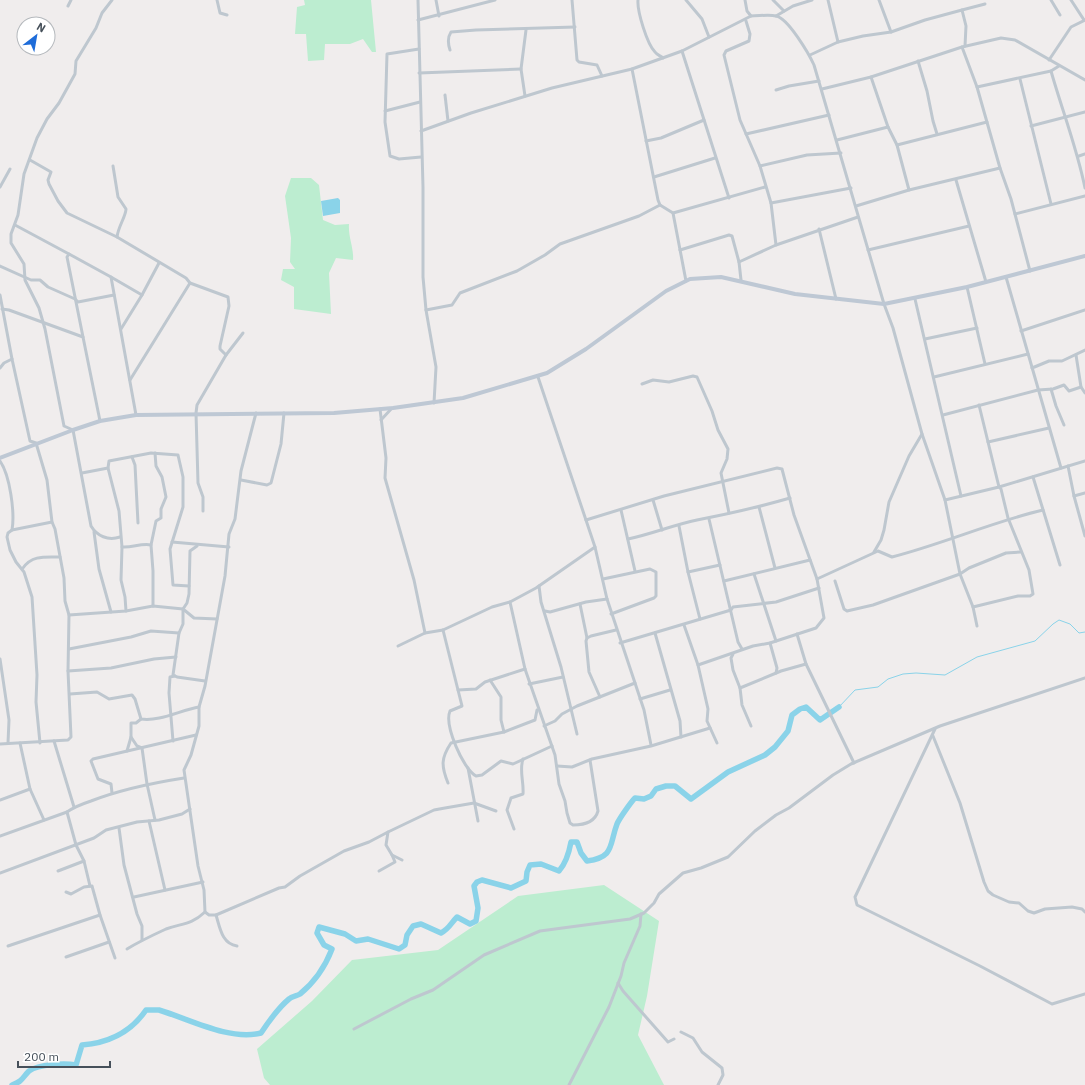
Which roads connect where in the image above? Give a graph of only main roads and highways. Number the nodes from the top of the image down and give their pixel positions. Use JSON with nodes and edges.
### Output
{"nodes":[{"id":1,"x":1085,"y":256,"type":"edge"},
{"id":2,"x":0,"y":458,"type":"edge"}],
"edges":[{"from":1,"to":2,"type":"main road"}]}
